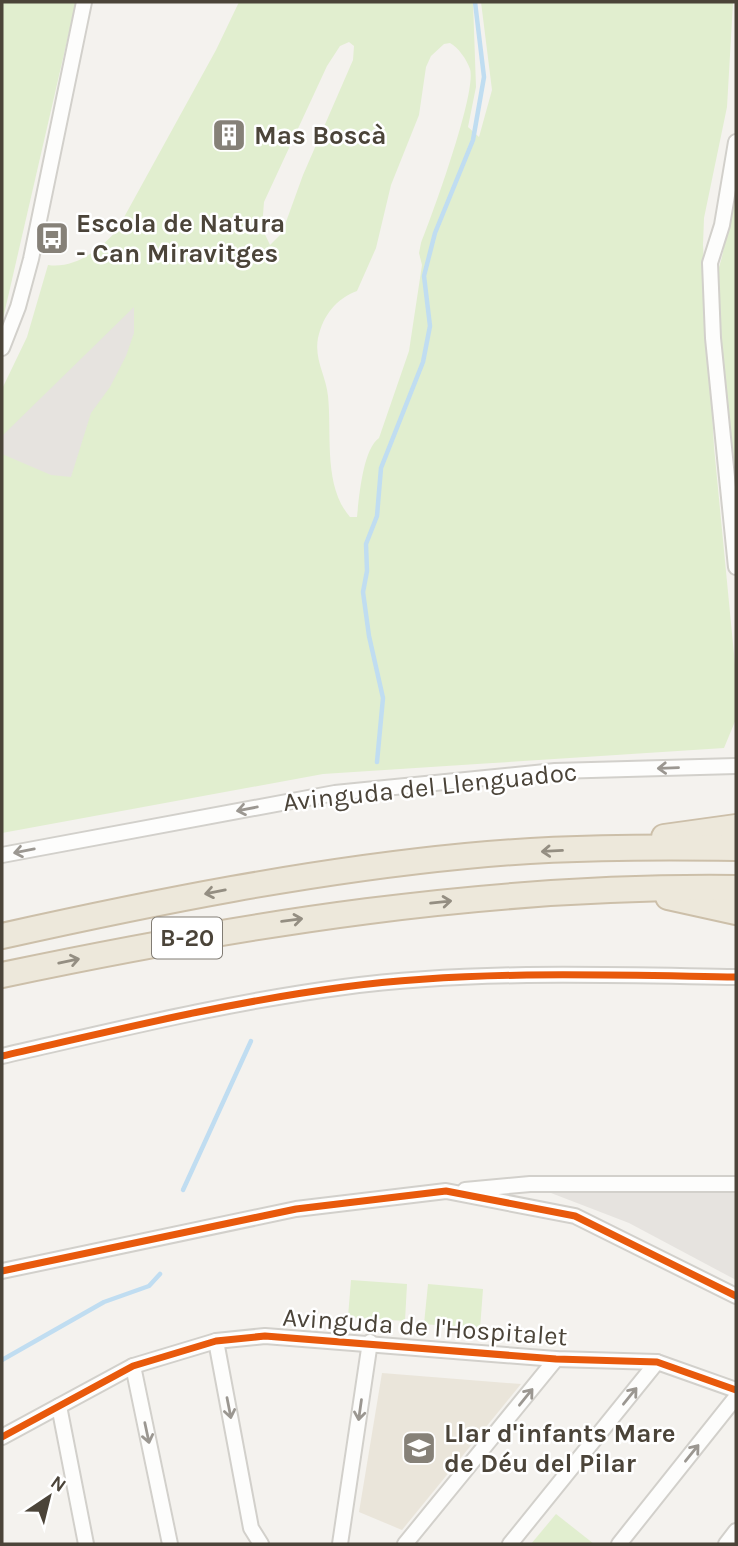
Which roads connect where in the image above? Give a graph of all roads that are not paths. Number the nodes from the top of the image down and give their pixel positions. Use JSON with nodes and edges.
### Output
{"nodes":[{"id":1,"x":84,"y":2,"type":"edge"},
{"id":2,"x":736,"y":142,"type":"edge"},
{"id":3,"x":2,"y":348,"type":"edge"},
{"id":4,"x":736,"y":567,"type":"edge"},
{"id":5,"x":736,"y":766,"type":"edge"},
{"id":6,"x":736,"y":827,"type":"edge"},
{"id":7,"x":620,"y":848,"type":"junction"},
{"id":8,"x":736,"y":848,"type":"edge"},
{"id":9,"x":2,"y":855,"type":"edge"},
{"id":10,"x":627,"y":888,"type":"junction"},
{"id":11,"x":736,"y":888,"type":"edge"},
{"id":12,"x":736,"y":912,"type":"edge"},
{"id":13,"x":2,"y":936,"type":"edge"},
{"id":14,"x":2,"y":975,"type":"edge"},
{"id":15,"x":736,"y":977,"type":"edge"},
{"id":16,"x":2,"y":1056,"type":"edge"},
{"id":17,"x":736,"y":1184,"type":"edge"},
{"id":18,"x":446,"y":1191,"type":"junction"},
{"id":19,"x":32,"y":1266,"type":"junction"},
{"id":20,"x":2,"y":1271,"type":"edge"},
{"id":21,"x":2,"y":1280,"type":"edge"},
{"id":22,"x":736,"y":1296,"type":"edge"},
{"id":23,"x":216,"y":1341,"type":"junction"},
{"id":24,"x":370,"y":1342,"type":"junction"},
{"id":25,"x":556,"y":1359,"type":"junction"},
{"id":26,"x":657,"y":1362,"type":"junction"},
{"id":27,"x":133,"y":1366,"type":"junction"},
{"id":28,"x":736,"y":1390,"type":"edge"},
{"id":29,"x":736,"y":1397,"type":"edge"},
{"id":30,"x":59,"y":1406,"type":"junction"},
{"id":31,"x":2,"y":1437,"type":"edge"},
{"id":32,"x":736,"y":1531,"type":"edge"},
{"id":33,"x":86,"y":1544,"type":"edge"},
{"id":34,"x":170,"y":1544,"type":"edge"},
{"id":35,"x":261,"y":1544,"type":"edge"},
{"id":36,"x":340,"y":1544,"type":"edge"},
{"id":37,"x":405,"y":1544,"type":"edge"},
{"id":38,"x":510,"y":1544,"type":"edge"},
{"id":39,"x":619,"y":1544,"type":"edge"},
{"id":40,"x":726,"y":1544,"type":"edge"}],
"edges":[{"from":1,"to":3,"type":"street"},
{"from":2,"to":4,"type":"street"},
{"from":5,"to":9,"type":"street","name":"Avinguda del Llenguadoc","one_way":true},
{"from":6,"to":7,"type":"highway"},
{"from":7,"to":8,"type":"highway","number":"B-20"},
{"from":7,"to":13,"type":"highway","number":"B-20","one_way":true},
{"from":10,"to":11,"type":"highway","number":"B-20"},
{"from":10,"to":12,"type":"highway"},
{"from":14,"to":10,"type":"highway","number":"B-20","one_way":true},
{"from":15,"to":16,"type":"street"},
{"from":17,"to":18,"type":"street"},
{"from":18,"to":19,"type":"street"},
{"from":18,"to":22,"type":"street"},
{"from":19,"to":20,"type":"street"},
{"from":19,"to":21,"type":"street"},
{"from":23,"to":24,"type":"street","name":"Avinguda de l'Hospitalet"},
{"from":23,"to":27,"type":"street","name":"Avinguda de l'Hospitalet"},
{"from":23,"to":35,"type":"street","one_way":true},
{"from":24,"to":25,"type":"street","name":"Avinguda de l'Hospitalet"},
{"from":24,"to":36,"type":"street","one_way":true},
{"from":25,"to":26,"type":"street","name":"Avinguda de l'Hospitalet"},
{"from":37,"to":25,"type":"street","one_way":true},
{"from":26,"to":28,"type":"street","name":"Avinguda de l'Hospitalet"},
{"from":38,"to":26,"type":"street","one_way":true},
{"from":27,"to":30,"type":"street","name":"Avinguda de l'Hospitalet"},
{"from":27,"to":34,"type":"street","one_way":true},
{"from":39,"to":29,"type":"street","one_way":true},
{"from":30,"to":31,"type":"street","name":"Avinguda de l'Hospitalet"},
{"from":30,"to":33,"type":"street"},
{"from":32,"to":40,"type":"street"}]}
